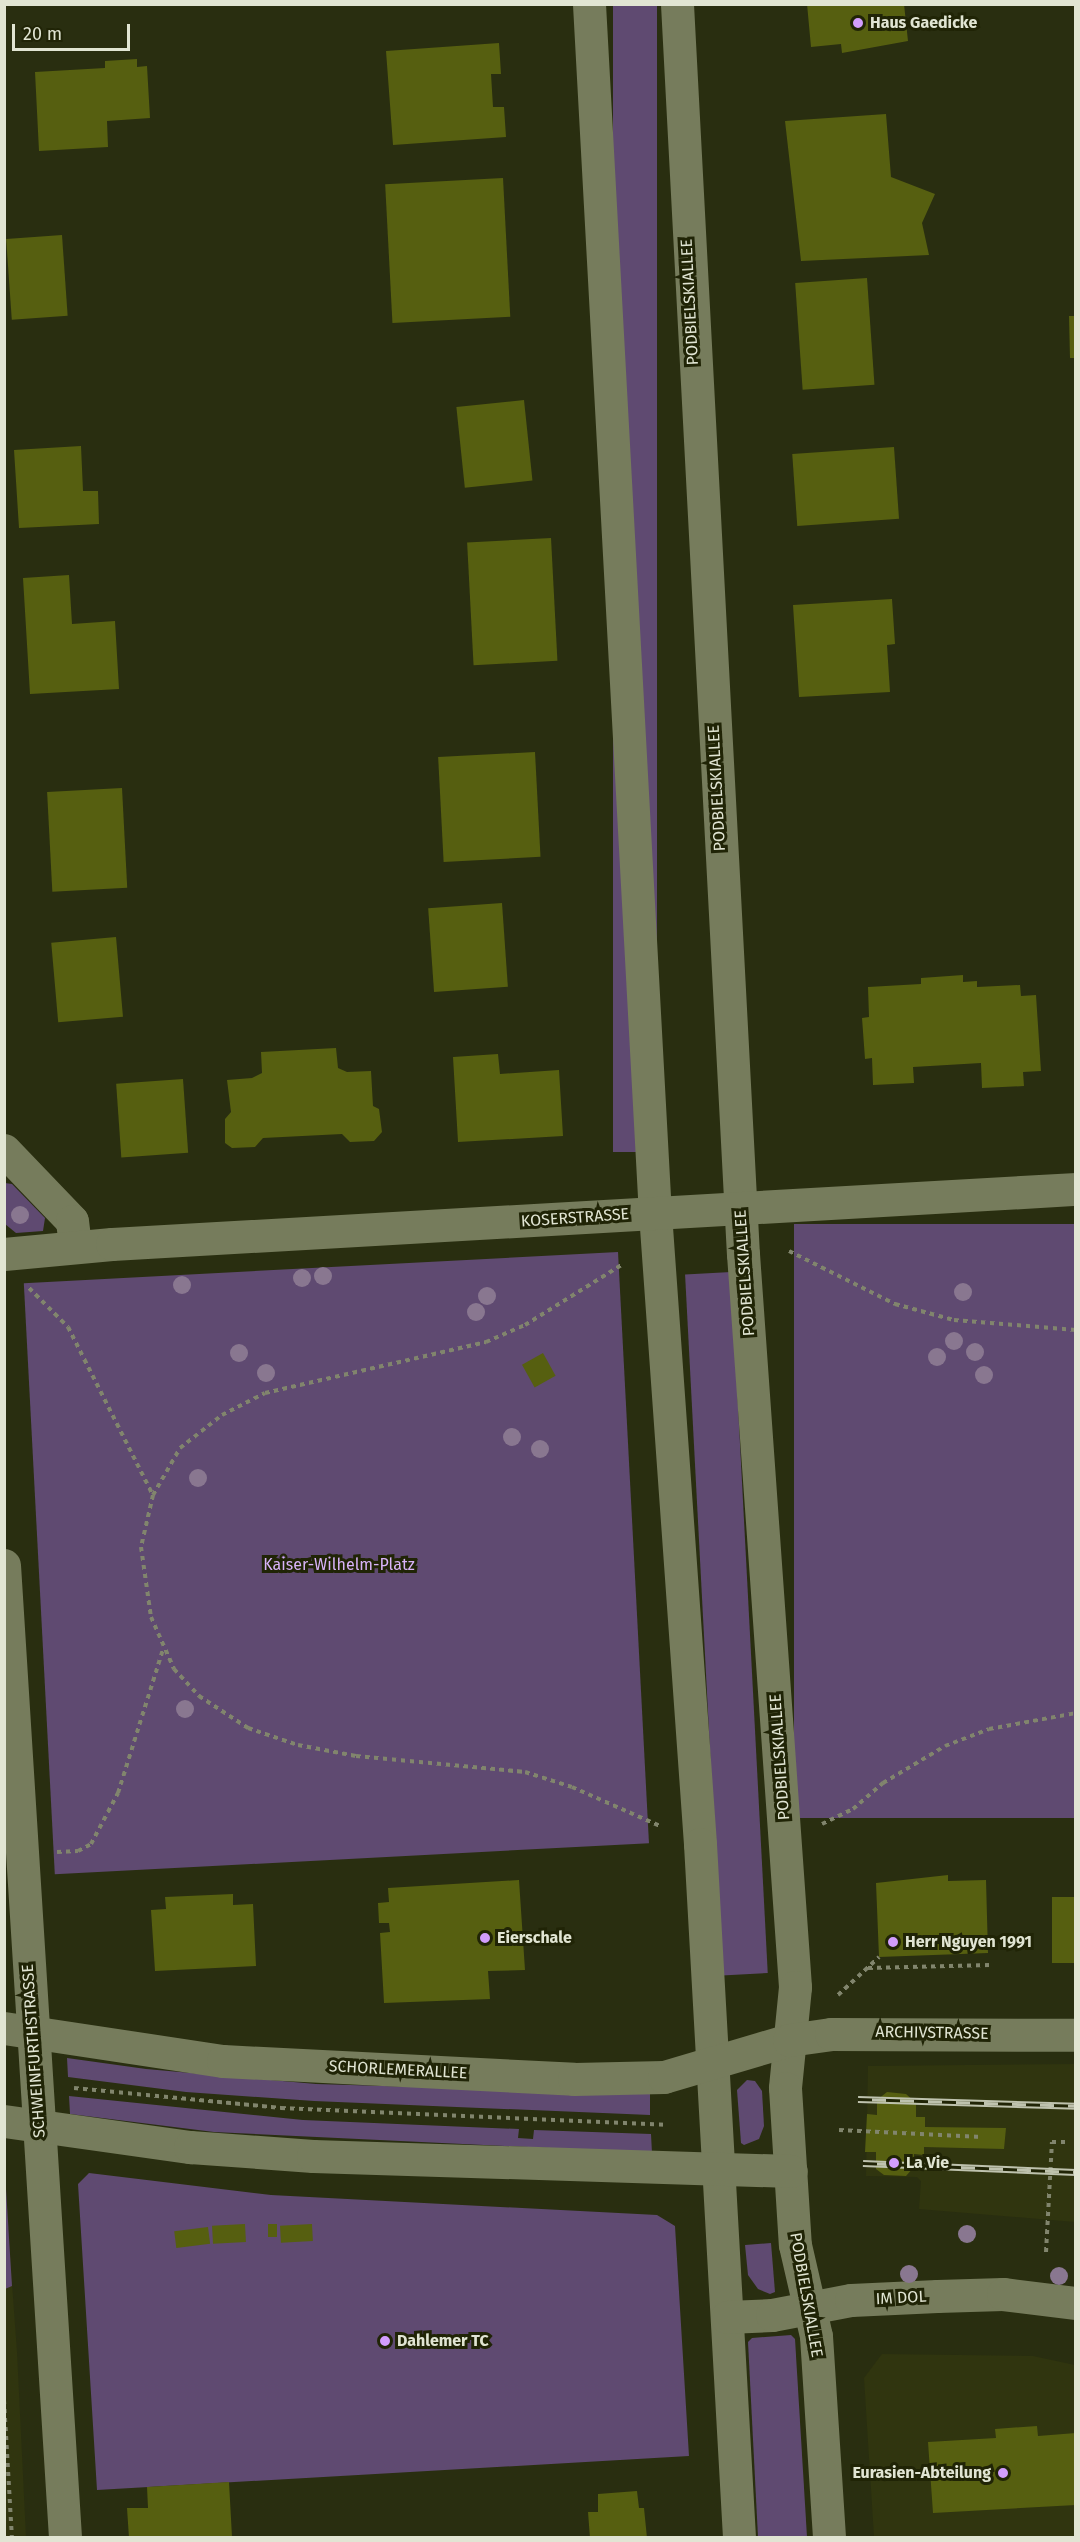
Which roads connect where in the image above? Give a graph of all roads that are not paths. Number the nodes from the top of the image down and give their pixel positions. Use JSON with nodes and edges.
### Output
{"nodes":[{"id":1,"x":589,"y":4,"type":"edge"},
{"id":2,"x":677,"y":4,"type":"edge"},
{"id":3,"x":4,"y":1150,"type":"edge"},
{"id":4,"x":1076,"y":1189,"type":"edge"},
{"id":5,"x":740,"y":1208,"type":"junction"},
{"id":6,"x":655,"y":1213,"type":"junction"},
{"id":7,"x":75,"y":1246,"type":"junction"},
{"id":8,"x":4,"y":1254,"type":"edge"},
{"id":9,"x":4,"y":1565,"type":"edge"},
{"id":10,"x":19,"y":2030,"type":"edge"},
{"id":11,"x":1076,"y":2035,"type":"edge"},
{"id":12,"x":789,"y":2040,"type":"junction"},
{"id":13,"x":712,"y":2062,"type":"junction"},
{"id":14,"x":4,"y":2121,"type":"edge"},
{"id":15,"x":40,"y":2127,"type":"junction"},
{"id":16,"x":719,"y":2170,"type":"junction"},
{"id":17,"x":791,"y":2171,"type":"junction"},
{"id":18,"x":1076,"y":2303,"type":"edge"},
{"id":19,"x":810,"y":2308,"type":"junction"},
{"id":20,"x":727,"y":2317,"type":"junction"},
{"id":21,"x":65,"y":2538,"type":"edge"},
{"id":22,"x":739,"y":2538,"type":"edge"},
{"id":23,"x":829,"y":2538,"type":"edge"}],
"edges":[{"from":1,"to":6,"type":"street"},
{"from":2,"to":5,"type":"street","name":"PODBIELSKIALLEE"},
{"from":3,"to":7,"type":"street"},
{"from":4,"to":5,"type":"street","name":"KOSERSTRASSE"},
{"from":5,"to":6,"type":"street","name":"KOSERSTRASSE"},
{"from":5,"to":12,"type":"street","name":"PODBIELSKIALLEE"},
{"from":6,"to":7,"type":"street","name":"KOSERSTRASSE"},
{"from":6,"to":13,"type":"street"},
{"from":7,"to":8,"type":"street","name":"KOSERSTRASSE"},
{"from":9,"to":10,"type":"street","name":"SCHWEINFURTHSTRASSE"},
{"from":10,"to":13,"type":"street","name":"SCHORLEMERALLEE"},
{"from":10,"to":15,"type":"street","name":"SCHWEINFURTHSTRASSE"},
{"from":11,"to":12,"type":"street","name":"ARCHIVSTRASSE"},
{"from":12,"to":13,"type":"street","name":"SCHORLEMERALLEE"},
{"from":12,"to":17,"type":"street","name":"PODBIELSKIALLEE"},
{"from":13,"to":16,"type":"street"},
{"from":14,"to":15,"type":"street"},
{"from":15,"to":16,"type":"street"},
{"from":15,"to":21,"type":"street","name":"SCHWEINFURTHSTRASSE"},
{"from":16,"to":17,"type":"street"},
{"from":16,"to":20,"type":"street"},
{"from":17,"to":19,"type":"street","name":"PODBIELSKIALLEE"},
{"from":18,"to":19,"type":"street","name":"IM DOL"},
{"from":19,"to":20,"type":"street","name":"IM DOL"},
{"from":19,"to":23,"type":"street","name":"PODBIELSKIALLEE"},
{"from":20,"to":22,"type":"street"}]}
